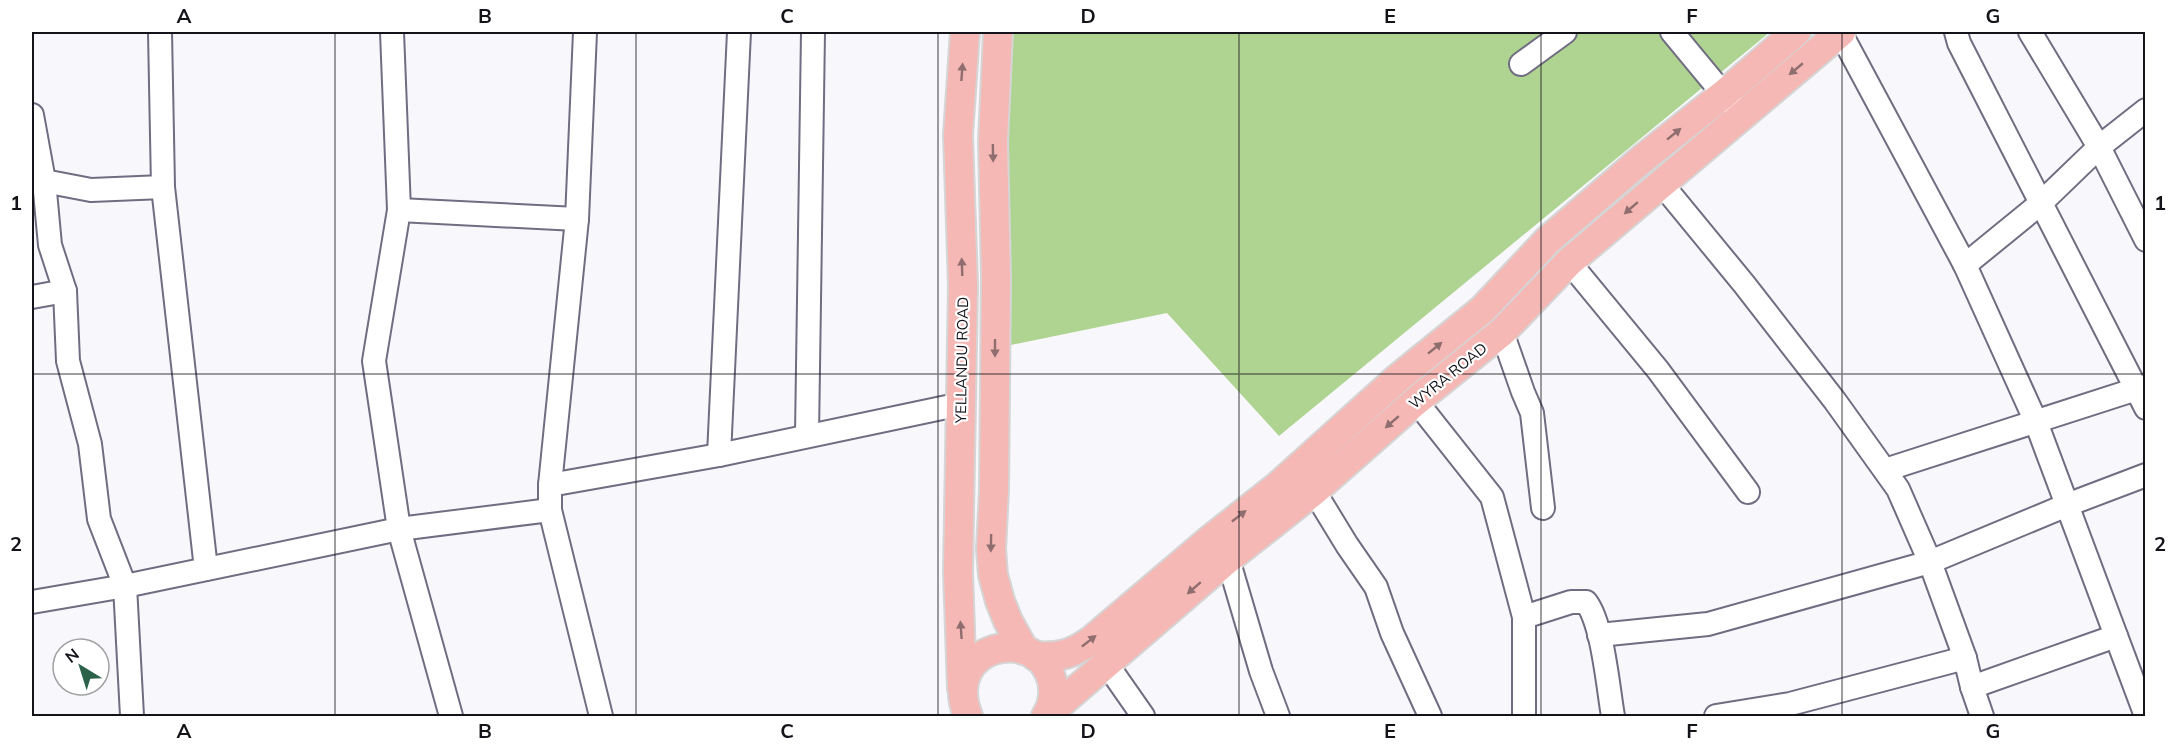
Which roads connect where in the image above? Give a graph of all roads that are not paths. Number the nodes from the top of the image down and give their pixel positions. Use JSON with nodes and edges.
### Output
{"nodes":[{"id":1,"x":160,"y":32,"type":"edge"},
{"id":2,"x":392,"y":32,"type":"edge"},
{"id":3,"x":585,"y":32,"type":"edge"},
{"id":4,"x":739,"y":32,"type":"edge"},
{"id":5,"x":813,"y":32,"type":"edge"},
{"id":6,"x":965,"y":32,"type":"edge"},
{"id":7,"x":998,"y":32,"type":"edge"},
{"id":8,"x":1565,"y":32,"type":"edge"},
{"id":9,"x":1672,"y":32,"type":"edge"},
{"id":10,"x":1796,"y":32,"type":"edge"},
{"id":11,"x":1841,"y":32,"type":"edge"},
{"id":12,"x":2030,"y":32,"type":"edge"},
{"id":13,"x":1961,"y":35,"type":"edge"},
{"id":14,"x":1521,"y":64,"type":"dead end"},
{"id":15,"x":1733,"y":105,"type":"junction"},
{"id":16,"x":2145,"y":111,"type":"edge"},
{"id":17,"x":32,"y":116,"type":"edge"},
{"id":18,"x":2099,"y":147,"type":"junction"},
{"id":19,"x":44,"y":181,"type":"junction"},
{"id":20,"x":1660,"y":183,"type":"junction"},
{"id":21,"x":163,"y":187,"type":"junction"},
{"id":22,"x":2041,"y":203,"type":"junction"},
{"id":23,"x":399,"y":210,"type":"junction"},
{"id":24,"x":578,"y":219,"type":"junction"},
{"id":25,"x":2145,"y":240,"type":"edge"},
{"id":26,"x":1569,"y":262,"type":"junction"},
{"id":27,"x":1965,"y":265,"type":"junction"},
{"id":28,"x":65,"y":291,"type":"junction"},
{"id":29,"x":32,"y":297,"type":"edge"},
{"id":30,"x":1502,"y":332,"type":"junction"},
{"id":31,"x":2142,"y":394,"type":"edge"},
{"id":32,"x":1416,"y":401,"type":"junction"},
{"id":33,"x":961,"y":404,"type":"junction"},
{"id":34,"x":2036,"y":422,"type":"junction"},
{"id":35,"x":807,"y":435,"type":"junction"},
{"id":36,"x":719,"y":455,"type":"junction"},
{"id":37,"x":1886,"y":470,"type":"junction"},
{"id":38,"x":2145,"y":475,"type":"edge"},
{"id":39,"x":550,"y":485,"type":"junction"},
{"id":40,"x":1314,"y":491,"type":"junction"},
{"id":41,"x":1748,"y":492,"type":"dead end"},
{"id":42,"x":2067,"y":505,"type":"junction"},
{"id":43,"x":1543,"y":508,"type":"dead end"},
{"id":44,"x":550,"y":510,"type":"junction"},
{"id":45,"x":399,"y":529,"type":"junction"},
{"id":46,"x":1228,"y":559,"type":"junction"},
{"id":47,"x":1930,"y":562,"type":"junction"},
{"id":48,"x":206,"y":569,"type":"junction"},
{"id":49,"x":125,"y":586,"type":"junction"},
{"id":50,"x":32,"y":602,"type":"edge"},
{"id":51,"x":1524,"y":617,"type":"junction"},
{"id":52,"x":1599,"y":635,"type":"junction"},
{"id":53,"x":2116,"y":636,"type":"junction"},
{"id":54,"x":1030,"y":653,"type":"junction"},
{"id":55,"x":1965,"y":658,"type":"junction"},
{"id":56,"x":1106,"y":663,"type":"junction"},
{"id":57,"x":1972,"y":687,"type":"junction"},
{"id":58,"x":963,"y":706,"type":"edge"},
{"id":59,"x":1047,"y":715,"type":"edge"},
{"id":60,"x":2144,"y":716,"type":"edge"},
{"id":61,"x":132,"y":717,"type":"edge"},
{"id":62,"x":451,"y":717,"type":"edge"},
{"id":63,"x":601,"y":717,"type":"edge"},
{"id":64,"x":1143,"y":717,"type":"edge"},
{"id":65,"x":1278,"y":717,"type":"edge"},
{"id":66,"x":1430,"y":717,"type":"edge"},
{"id":67,"x":1524,"y":717,"type":"edge"},
{"id":68,"x":1612,"y":717,"type":"edge"},
{"id":69,"x":1716,"y":717,"type":"edge"},
{"id":70,"x":1982,"y":717,"type":"edge"}],
"edges":[{"from":1,"to":21,"type":"street"},
{"from":2,"to":23,"type":"street"},
{"from":3,"to":24,"type":"street"},
{"from":4,"to":36,"type":"street"},
{"from":5,"to":35,"type":"street"},
{"from":33,"to":6,"type":"main road","name":"YELLANDU ROAD","one_way":true},
{"from":7,"to":54,"type":"main road","one_way":true},
{"from":8,"to":14,"type":"street"},
{"from":9,"to":15,"type":"street"},
{"from":10,"to":15,"type":"main road","name":"WYRA ROAD"},
{"from":11,"to":15,"type":"main road","name":"WYRA ROAD","one_way":true},
{"from":11,"to":27,"type":"street"},
{"from":12,"to":18,"type":"street"},
{"from":13,"to":22,"type":"street"},
{"from":15,"to":20,"type":"main road","name":"WYRA ROAD"},
{"from":54,"to":15,"type":"main road","name":"WYRA ROAD","one_way":true},
{"from":16,"to":18,"type":"street"},
{"from":17,"to":19,"type":"street"},
{"from":18,"to":22,"type":"street"},
{"from":18,"to":25,"type":"street"},
{"from":19,"to":21,"type":"street"},
{"from":19,"to":28,"type":"street"},
{"from":20,"to":26,"type":"main road","name":"WYRA ROAD","one_way":true},
{"from":20,"to":37,"type":"street"},
{"from":21,"to":48,"type":"street"},
{"from":22,"to":27,"type":"street"},
{"from":22,"to":31,"type":"street"},
{"from":23,"to":24,"type":"street"},
{"from":23,"to":45,"type":"street"},
{"from":24,"to":39,"type":"street"},
{"from":26,"to":30,"type":"main road","name":"WYRA ROAD"},
{"from":26,"to":41,"type":"street"},
{"from":27,"to":34,"type":"street"},
{"from":28,"to":29,"type":"street"},
{"from":28,"to":49,"type":"street"},
{"from":30,"to":32,"type":"main road","name":"WYRA ROAD"},
{"from":30,"to":43,"type":"street"},
{"from":31,"to":34,"type":"street"},
{"from":32,"to":40,"type":"main road","name":"WYRA ROAD","one_way":true},
{"from":32,"to":51,"type":"street"},
{"from":33,"to":35,"type":"street"},
{"from":58,"to":33,"type":"main road","name":"YELLANDU ROAD","one_way":true},
{"from":34,"to":37,"type":"street"},
{"from":34,"to":42,"type":"street"},
{"from":35,"to":36,"type":"street"},
{"from":36,"to":39,"type":"street"},
{"from":37,"to":47,"type":"street"},
{"from":38,"to":42,"type":"street"},
{"from":39,"to":44,"type":"street"},
{"from":40,"to":46,"type":"main road","name":"WYRA ROAD"},
{"from":40,"to":66,"type":"street"},
{"from":42,"to":47,"type":"street"},
{"from":42,"to":53,"type":"street"},
{"from":44,"to":45,"type":"street"},
{"from":44,"to":63,"type":"street"},
{"from":45,"to":48,"type":"street"},
{"from":45,"to":62,"type":"street"},
{"from":46,"to":56,"type":"main road","name":"WYRA ROAD","one_way":true},
{"from":46,"to":65,"type":"street"},
{"from":47,"to":52,"type":"street"},
{"from":47,"to":55,"type":"street"},
{"from":48,"to":49,"type":"street"},
{"from":49,"to":50,"type":"street"},
{"from":49,"to":61,"type":"street"},
{"from":51,"to":52,"type":"street"},
{"from":51,"to":67,"type":"street"},
{"from":52,"to":68,"type":"street"},
{"from":53,"to":57,"type":"street"},
{"from":53,"to":60,"type":"street"},
{"from":54,"to":58,"type":"main road","name":"WYRA ROAD"},
{"from":54,"to":59,"type":"main road","name":"WYRA ROAD"},
{"from":55,"to":57,"type":"street"},
{"from":55,"to":69,"type":"street"},
{"from":56,"to":59,"type":"main road","name":"WYRA ROAD"},
{"from":56,"to":64,"type":"street"},
{"from":57,"to":70,"type":"street"}]}
